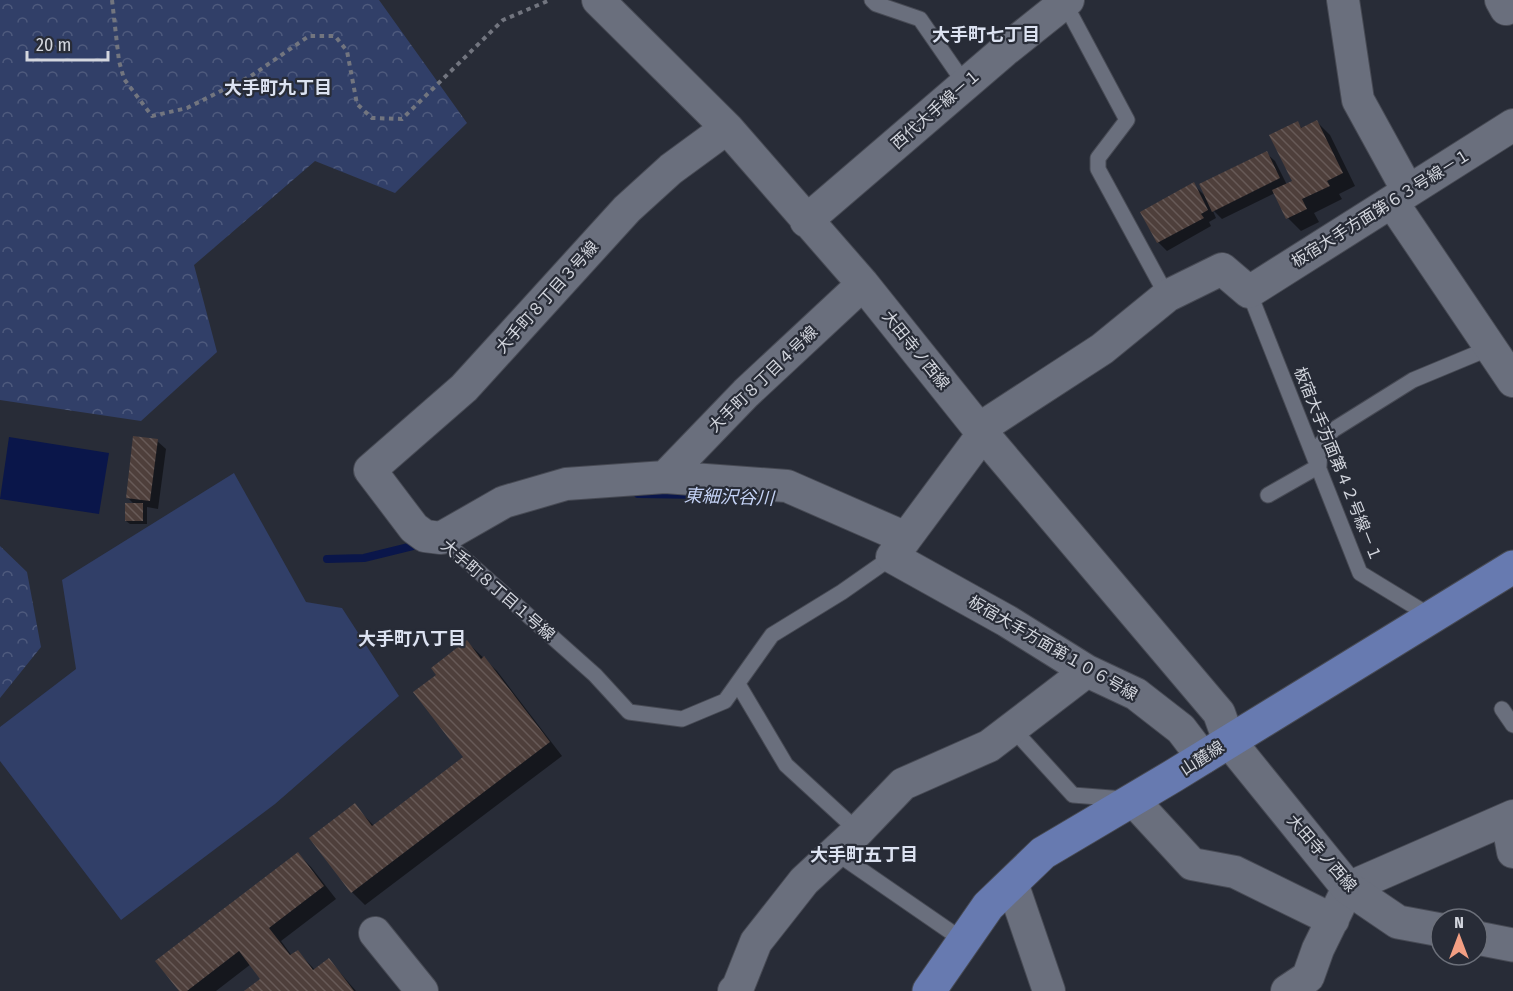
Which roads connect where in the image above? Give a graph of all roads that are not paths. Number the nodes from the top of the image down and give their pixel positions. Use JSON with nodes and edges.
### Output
{"nodes":[{"id":1,"x":598,"y":0,"type":"edge"},
{"id":2,"x":872,"y":0,"type":"edge"},
{"id":3,"x":1343,"y":0,"type":"edge"},
{"id":4,"x":1501,"y":0,"type":"edge"},
{"id":5,"x":1066,"y":1,"type":"edge"},
{"id":6,"x":1513,"y":3,"type":"edge"},
{"id":7,"x":965,"y":84,"type":"junction"},
{"id":8,"x":1513,"y":125,"type":"edge"},
{"id":9,"x":727,"y":128,"type":"junction"},
{"id":10,"x":1400,"y":197,"type":"junction"},
{"id":11,"x":806,"y":221,"type":"junction"},
{"id":12,"x":863,"y":284,"type":"junction"},
{"id":13,"x":1250,"y":292,"type":"junction"},
{"id":14,"x":1167,"y":296,"type":"junction"},
{"id":15,"x":1490,"y":348,"type":"junction"},
{"id":16,"x":1513,"y":381,"type":"edge"},
{"id":17,"x":981,"y":431,"type":"junction"},
{"id":18,"x":1319,"y":466,"type":"junction"},
{"id":19,"x":370,"y":470,"type":"joint"},
{"id":20,"x":665,"y":477,"type":"junction"},
{"id":21,"x":1268,"y":495,"type":"dead end"},
{"id":22,"x":449,"y":545,"type":"junction"},
{"id":23,"x":899,"y":547,"type":"junction"},
{"id":24,"x":1510,"y":575,"type":"edge"},
{"id":25,"x":1432,"y":617,"type":"junction"},
{"id":26,"x":1087,"y":671,"type":"junction"},
{"id":27,"x":738,"y":684,"type":"junction"},
{"id":28,"x":1502,"y":710,"type":"dead end"},
{"id":29,"x":1513,"y":725,"type":"edge"},
{"id":30,"x":1011,"y":728,"type":"junction"},
{"id":31,"x":1217,"y":737,"type":"junction"},
{"id":32,"x":1133,"y":800,"type":"junction"},
{"id":33,"x":1510,"y":818,"type":"edge"},
{"id":34,"x":858,"y":831,"type":"junction"},
{"id":35,"x":835,"y":852,"type":"junction"},
{"id":36,"x":1513,"y":852,"type":"edge"},
{"id":37,"x":1012,"y":883,"type":"junction"},
{"id":38,"x":1348,"y":888,"type":"junction"},
{"id":39,"x":1333,"y":920,"type":"junction"},
{"id":40,"x":1429,"y":928,"type":"edge"},
{"id":41,"x":375,"y":933,"type":"dead end"},
{"id":42,"x":1489,"y":940,"type":"edge"},
{"id":43,"x":964,"y":941,"type":"junction"},
{"id":44,"x":1513,"y":945,"type":"edge"},
{"id":45,"x":1305,"y":986,"type":"edge"},
{"id":46,"x":737,"y":990,"type":"edge"},
{"id":47,"x":422,"y":991,"type":"edge"},
{"id":48,"x":929,"y":991,"type":"edge"},
{"id":49,"x":1049,"y":991,"type":"edge"}],
"edges":[{"from":1,"to":9,"type":"street","name":"大田寺ノ西線"},
{"from":2,"to":7,"type":"lane"},
{"from":3,"to":10,"type":"street"},
{"from":4,"to":6,"type":"street"},
{"from":5,"to":7,"type":"street","name":"西代大手線－１"},
{"from":5,"to":14,"type":"lane"},
{"from":7,"to":11,"type":"street","name":"西代大手線－１"},
{"from":8,"to":10,"type":"street","name":"板宿大手方面第６３号線－１"},
{"from":9,"to":11,"type":"street","name":"大田寺ノ西線"},
{"from":9,"to":19,"type":"street","name":"大手町８丁目３号線"},
{"from":10,"to":13,"type":"street","name":"板宿大手方面第６３号線－１"},
{"from":10,"to":15,"type":"street"},
{"from":11,"to":12,"type":"street","name":"大田寺ノ西線"},
{"from":12,"to":17,"type":"street","name":"大田寺ノ西線"},
{"from":12,"to":20,"type":"street","name":"大手町８丁目４号線"},
{"from":13,"to":14,"type":"street"},
{"from":13,"to":18,"type":"lane","name":"板宿大手方面第４２号線－１"},
{"from":14,"to":17,"type":"street"},
{"from":15,"to":16,"type":"street"},
{"from":15,"to":18,"type":"lane"},
{"from":17,"to":23,"type":"street"},
{"from":17,"to":31,"type":"street","name":"大田寺ノ西線"},
{"from":18,"to":21,"type":"lane"},
{"from":18,"to":25,"type":"lane","name":"板宿大手方面第４２号線－１"},
{"from":19,"to":22,"type":"street","name":"大手町８丁目１号線"},
{"from":20,"to":22,"type":"street","name":"板宿大手方面第１０６号線"},
{"from":20,"to":23,"type":"street","name":"板宿大手方面第１０６号線"},
{"from":22,"to":27,"type":"lane","name":"大手町８丁目１号線"},
{"from":23,"to":26,"type":"street","name":"板宿大手方面第１０６号線"},
{"from":23,"to":27,"type":"lane"},
{"from":24,"to":25,"type":"main road","name":"山麓線"},
{"from":25,"to":31,"type":"main road","name":"山麓線"},
{"from":26,"to":30,"type":"street"},
{"from":26,"to":31,"type":"street","name":"板宿大手方面第１０６号線"},
{"from":27,"to":34,"type":"lane"},
{"from":28,"to":29,"type":"lane"},
{"from":30,"to":32,"type":"lane"},
{"from":30,"to":34,"type":"street"},
{"from":31,"to":32,"type":"main road","name":"山麓線"},
{"from":31,"to":38,"type":"street","name":"大田寺ノ西線"},
{"from":32,"to":37,"type":"main road","name":"山麓線"},
{"from":32,"to":39,"type":"street"},
{"from":33,"to":36,"type":"street"},
{"from":33,"to":38,"type":"street"},
{"from":34,"to":35,"type":"street"},
{"from":35,"to":43,"type":"lane"},
{"from":35,"to":46,"type":"street"},
{"from":37,"to":43,"type":"main road","name":"山麓線"},
{"from":37,"to":49,"type":"street"},
{"from":38,"to":39,"type":"street"},
{"from":38,"to":40,"type":"street","name":"大田寺ノ西線"},
{"from":39,"to":45,"type":"street"},
{"from":41,"to":47,"type":"street"},
{"from":42,"to":44,"type":"street"},
{"from":43,"to":48,"type":"main road","name":"山麓線"}]}
